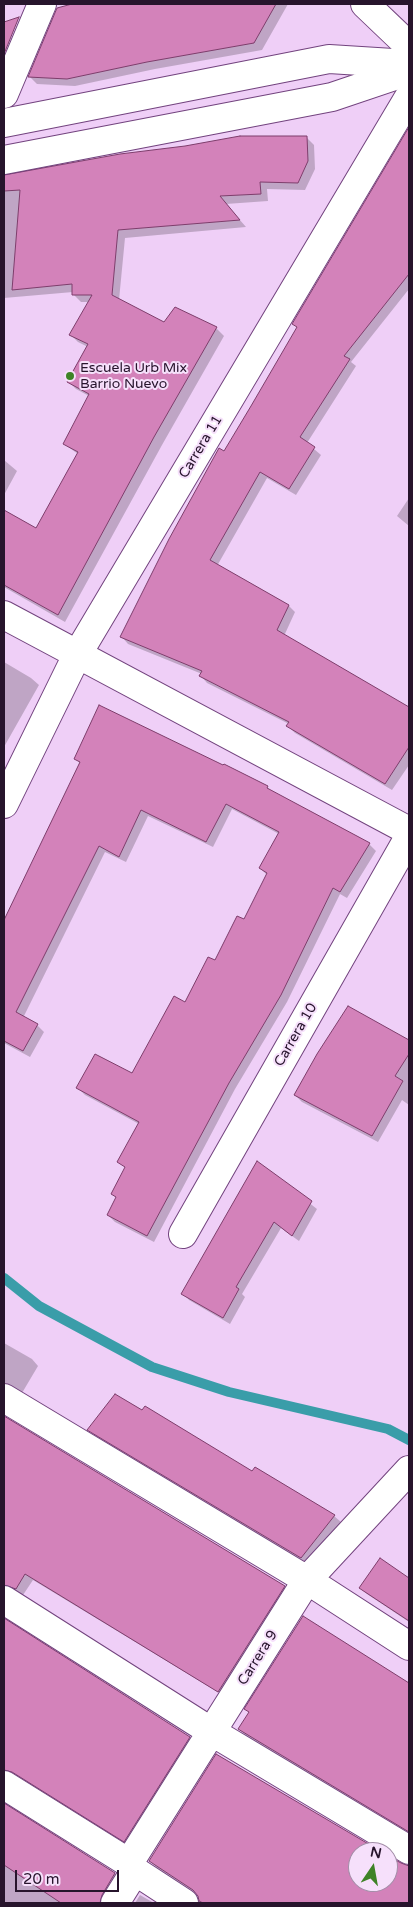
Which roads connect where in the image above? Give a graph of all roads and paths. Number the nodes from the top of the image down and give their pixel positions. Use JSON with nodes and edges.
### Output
{"nodes":[{"id":1,"x":42,"y":4,"type":"edge"},
{"id":2,"x":365,"y":4,"type":"edge"},
{"id":3,"x":409,"y":46,"type":"edge"},
{"id":4,"x":409,"y":64,"type":"edge"},
{"id":5,"x":409,"y":71,"type":"edge"},
{"id":6,"x":4,"y":94,"type":"edge"},
{"id":7,"x":409,"y":97,"type":"edge"},
{"id":8,"x":4,"y":123,"type":"edge"},
{"id":9,"x":4,"y":160,"type":"edge"},
{"id":10,"x":4,"y":615,"type":"edge"},
{"id":11,"x":77,"y":655,"type":"junction"},
{"id":12,"x":4,"y":804,"type":"edge"},
{"id":13,"x":409,"y":830,"type":"edge"},
{"id":14,"x":409,"y":837,"type":"edge"},
{"id":15,"x":183,"y":1234,"type":"dead end"},
{"id":16,"x":6,"y":1406,"type":"edge"},
{"id":17,"x":409,"y":1470,"type":"edge"},
{"id":18,"x":307,"y":1580,"type":"junction"},
{"id":19,"x":4,"y":1600,"type":"edge"},
{"id":20,"x":409,"y":1646,"type":"edge"},
{"id":21,"x":212,"y":1732,"type":"junction"},
{"id":22,"x":4,"y":1785,"type":"edge"},
{"id":23,"x":409,"y":1850,"type":"edge"},
{"id":24,"x":132,"y":1867,"type":"junction"},
{"id":25,"x":115,"y":1903,"type":"edge"},
{"id":26,"x":184,"y":1903,"type":"edge"}],
"edges":[{"from":1,"to":6,"type":"street"},
{"from":2,"to":3,"type":"street"},
{"from":4,"to":8,"type":"street"},
{"from":5,"to":9,"type":"street"},
{"from":7,"to":11,"type":"street","name":"Carrera 11"},
{"from":10,"to":11,"type":"street"},
{"from":11,"to":12,"type":"street","name":"Carrera 11"},
{"from":11,"to":13,"type":"street"},
{"from":14,"to":15,"type":"street","name":"Carrera 10"},
{"from":16,"to":18,"type":"street"},
{"from":17,"to":18,"type":"street","name":"Carrera 9"},
{"from":18,"to":20,"type":"street"},
{"from":18,"to":21,"type":"street","name":"Carrera 9"},
{"from":19,"to":21,"type":"street"},
{"from":21,"to":23,"type":"street"},
{"from":21,"to":24,"type":"street","name":"Carrera 9"},
{"from":22,"to":24,"type":"street"},
{"from":24,"to":25,"type":"street","name":"Carrera 9"},
{"from":24,"to":26,"type":"street"}]}
